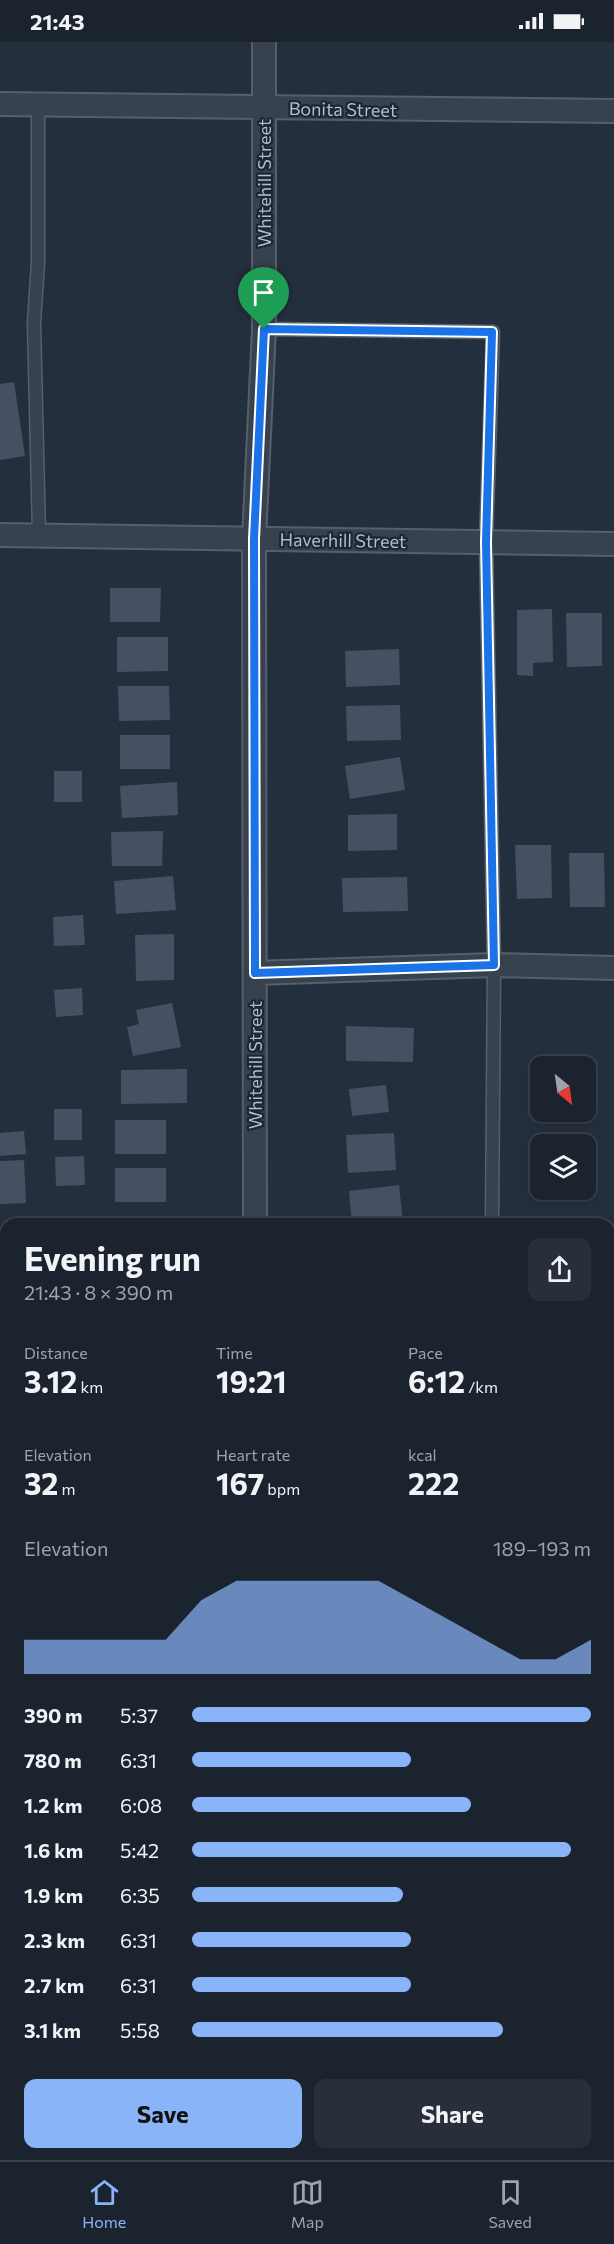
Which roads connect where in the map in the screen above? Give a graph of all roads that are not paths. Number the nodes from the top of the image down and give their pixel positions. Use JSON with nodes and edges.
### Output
{"nodes":[{"id":1,"x":264,"y":42,"type":"edge"},
{"id":2,"x":0,"y":104,"type":"edge"},
{"id":3,"x":38,"y":104,"type":"junction"},
{"id":4,"x":264,"y":108,"type":"junction"},
{"id":5,"x":614,"y":111,"type":"edge"},
{"id":6,"x":264,"y":329,"type":"junction"},
{"id":7,"x":0,"y":535,"type":"edge"},
{"id":8,"x":39,"y":535,"type":"junction"},
{"id":9,"x":254,"y":539,"type":"junction"},
{"id":10,"x":486,"y":542,"type":"junction"},
{"id":11,"x":614,"y":544,"type":"edge"},
{"id":12,"x":494,"y":965,"type":"junction"},
{"id":13,"x":614,"y":968,"type":"edge"},
{"id":14,"x":255,"y":973,"type":"junction"},
{"id":15,"x":255,"y":1218,"type":"edge"},
{"id":16,"x":492,"y":1218,"type":"edge"}],
"edges":[{"from":1,"to":4,"type":"street","name":"Whitehill Street"},
{"from":2,"to":3,"type":"street","name":"Bonita Street"},
{"from":3,"to":4,"type":"street","name":"Bonita Street"},
{"from":3,"to":8,"type":"lane"},
{"from":4,"to":5,"type":"street","name":"Bonita Street"},
{"from":4,"to":6,"type":"street","name":"Whitehill Street"},
{"from":6,"to":9,"type":"street","name":"Whitehill Street"},
{"from":6,"to":10,"type":"lane"},
{"from":7,"to":8,"type":"street","name":"Haverhill Street"},
{"from":8,"to":9,"type":"street","name":"Haverhill Street"},
{"from":9,"to":10,"type":"street","name":"Haverhill Street"},
{"from":9,"to":14,"type":"street","name":"Whitehill Street"},
{"from":10,"to":11,"type":"street","name":"Haverhill Street"},
{"from":10,"to":12,"type":"lane"},
{"from":12,"to":13,"type":"street"},
{"from":12,"to":14,"type":"street"},
{"from":12,"to":16,"type":"lane"},
{"from":14,"to":15,"type":"street","name":"Whitehill Street"}]}
